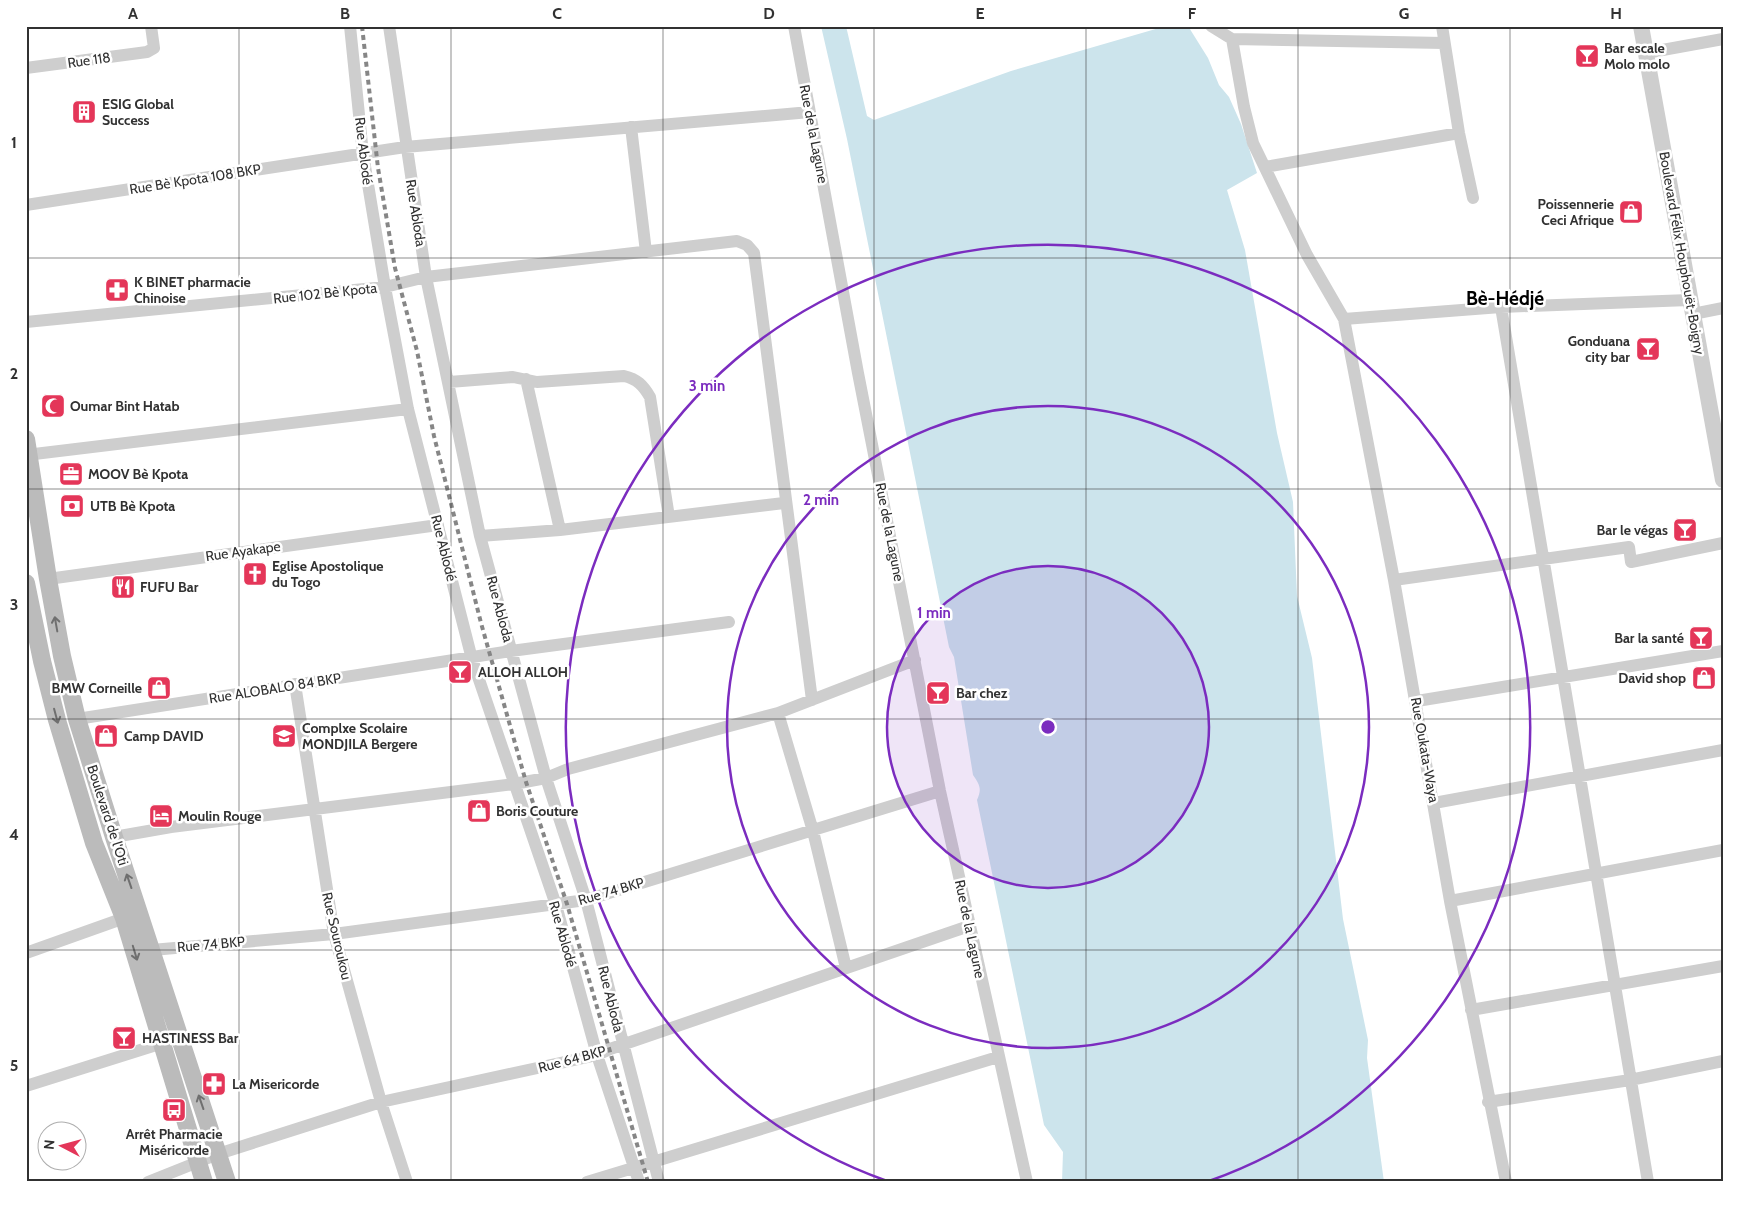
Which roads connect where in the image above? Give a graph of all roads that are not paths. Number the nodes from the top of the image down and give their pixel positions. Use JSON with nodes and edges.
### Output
{"nodes":[{"id":1,"x":150,"y":26,"type":"edge"},
{"id":2,"x":350,"y":26,"type":"edge"},
{"id":3,"x":389,"y":26,"type":"edge"},
{"id":4,"x":794,"y":26,"type":"edge"},
{"id":5,"x":1211,"y":26,"type":"edge"},
{"id":6,"x":1442,"y":26,"type":"edge"},
{"id":7,"x":1641,"y":26,"type":"edge"},
{"id":8,"x":1232,"y":39,"type":"junction"},
{"id":9,"x":1723,"y":40,"type":"edge"},
{"id":10,"x":1444,"y":43,"type":"junction"},
{"id":11,"x":1646,"y":53,"type":"junction"},
{"id":12,"x":26,"y":68,"type":"edge"},
{"id":13,"x":810,"y":112,"type":"junction"},
{"id":14,"x":631,"y":127,"type":"junction"},
{"id":15,"x":1459,"y":134,"type":"junction"},
{"id":16,"x":406,"y":147,"type":"junction"},
{"id":17,"x":363,"y":154,"type":"junction"},
{"id":18,"x":1265,"y":167,"type":"junction"},
{"id":19,"x":1473,"y":198,"type":"dead end"},
{"id":20,"x":26,"y":205,"type":"edge"},
{"id":21,"x":646,"y":252,"type":"junction"},
{"id":22,"x":426,"y":277,"type":"junction"},
{"id":23,"x":385,"y":287,"type":"junction"},
{"id":24,"x":1501,"y":307,"type":"junction"},
{"id":25,"x":1691,"y":307,"type":"junction"},
{"id":26,"x":1723,"y":308,"type":"edge"},
{"id":27,"x":1344,"y":319,"type":"junction"},
{"id":28,"x":26,"y":322,"type":"edge"},
{"id":29,"x":526,"y":379,"type":"junction"},
{"id":30,"x":449,"y":382,"type":"junction"},
{"id":31,"x":408,"y":410,"type":"junction"},
{"id":32,"x":27,"y":450,"type":"edge"},
{"id":33,"x":1723,"y":480,"type":"edge"},
{"id":34,"x":784,"y":503,"type":"junction"},
{"id":35,"x":669,"y":517,"type":"junction"},
{"id":36,"x":438,"y":525,"type":"junction"},
{"id":37,"x":560,"y":530,"type":"junction"},
{"id":38,"x":480,"y":536,"type":"junction"},
{"id":39,"x":1723,"y":543,"type":"edge"},
{"id":40,"x":1543,"y":561,"type":"junction"},
{"id":41,"x":48,"y":579,"type":"junction"},
{"id":42,"x":1394,"y":580,"type":"junction"},
{"id":43,"x":26,"y":583,"type":"edge"},
{"id":44,"x":729,"y":622,"type":"dead end"},
{"id":45,"x":511,"y":651,"type":"junction"},
{"id":46,"x":1723,"y":651,"type":"edge"},
{"id":47,"x":62,"y":656,"type":"junction"},
{"id":48,"x":472,"y":659,"type":"junction"},
{"id":49,"x":916,"y":660,"type":"junction"},
{"id":50,"x":42,"y":661,"type":"junction"},
{"id":51,"x":1563,"y":676,"type":"junction"},
{"id":52,"x":295,"y":684,"type":"junction"},
{"id":53,"x":812,"y":700,"type":"junction"},
{"id":54,"x":1416,"y":702,"type":"junction"},
{"id":55,"x":778,"y":713,"type":"junction"},
{"id":56,"x":78,"y":719,"type":"junction"},
{"id":57,"x":1723,"y":750,"type":"edge"},
{"id":58,"x":1580,"y":776,"type":"junction"},
{"id":59,"x":546,"y":778,"type":"junction"},
{"id":60,"x":514,"y":784,"type":"junction"},
{"id":61,"x":940,"y":790,"type":"junction"},
{"id":62,"x":1434,"y":803,"type":"junction"},
{"id":63,"x":313,"y":809,"type":"junction"},
{"id":64,"x":813,"y":831,"type":"junction"},
{"id":65,"x":114,"y":837,"type":"junction"},
{"id":66,"x":1723,"y":850,"type":"edge"},
{"id":67,"x":1597,"y":874,"type":"junction"},
{"id":68,"x":586,"y":900,"type":"junction"},
{"id":69,"x":1450,"y":901,"type":"junction"},
{"id":70,"x":556,"y":905,"type":"junction"},
{"id":71,"x":132,"y":916,"type":"junction"},
{"id":72,"x":969,"y":926,"type":"junction"},
{"id":73,"x":334,"y":934,"type":"junction"},
{"id":74,"x":152,"y":950,"type":"junction"},
{"id":75,"x":26,"y":953,"type":"edge"},
{"id":76,"x":1723,"y":966,"type":"edge"},
{"id":77,"x":846,"y":968,"type":"junction"},
{"id":78,"x":1615,"y":984,"type":"junction"},
{"id":79,"x":1471,"y":1010,"type":"junction"},
{"id":80,"x":180,"y":1037,"type":"junction"},
{"id":81,"x":162,"y":1043,"type":"junction"},
{"id":82,"x":623,"y":1046,"type":"junction"},
{"id":83,"x":598,"y":1055,"type":"junction"},
{"id":84,"x":998,"y":1057,"type":"junction"},
{"id":85,"x":1723,"y":1061,"type":"edge"},
{"id":86,"x":1630,"y":1080,"type":"junction"},
{"id":87,"x":26,"y":1086,"type":"edge"},
{"id":88,"x":381,"y":1102,"type":"junction"},
{"id":89,"x":1488,"y":1102,"type":"junction"},
{"id":90,"x":218,"y":1154,"type":"junction"},
{"id":91,"x":198,"y":1162,"type":"junction"},
{"id":92,"x":653,"y":1162,"type":"junction"},
{"id":93,"x":635,"y":1168,"type":"junction"},
{"id":94,"x":1024,"y":1181,"type":"edge"},
{"id":95,"x":148,"y":1182,"type":"edge"},
{"id":96,"x":204,"y":1182,"type":"edge"},
{"id":97,"x":227,"y":1182,"type":"edge"},
{"id":98,"x":407,"y":1182,"type":"edge"},
{"id":99,"x":587,"y":1182,"type":"edge"},
{"id":100,"x":639,"y":1182,"type":"edge"},
{"id":101,"x":659,"y":1182,"type":"edge"},
{"id":102,"x":1506,"y":1182,"type":"edge"},
{"id":103,"x":1648,"y":1182,"type":"edge"}],
"edges":[{"from":1,"to":12,"type":"street","name":"Rue 118"},
{"from":2,"to":17,"type":"street","name":"Rue Ablodé"},
{"from":3,"to":16,"type":"street","name":"Rue Abloda"},
{"from":4,"to":13,"type":"street","name":"Rue de la Lagune"},
{"from":5,"to":8,"type":"street"},
{"from":6,"to":10,"type":"street"},
{"from":7,"to":11,"type":"street","name":"Boulevard Félix Houphouët-Boigny"},
{"from":8,"to":10,"type":"street"},
{"from":8,"to":18,"type":"street","name":"Rue Oukata-Waya"},
{"from":9,"to":11,"type":"street"},
{"from":10,"to":15,"type":"street"},
{"from":11,"to":25,"type":"street","name":"Boulevard Félix Houphouët-Boigny"},
{"from":13,"to":14,"type":"street","name":"Rue Bè Kpota 108 BKP"},
{"from":13,"to":49,"type":"street","name":"Rue de la Lagune"},
{"from":14,"to":16,"type":"street","name":"Rue Bè Kpota 108 BKP"},
{"from":14,"to":21,"type":"street"},
{"from":15,"to":18,"type":"street"},
{"from":15,"to":19,"type":"street"},
{"from":16,"to":17,"type":"street","name":"Rue Bè Kpota 108 BKP"},
{"from":16,"to":22,"type":"street","name":"Rue Abloda"},
{"from":17,"to":20,"type":"street","name":"Rue Bè Kpota 108 BKP"},
{"from":17,"to":23,"type":"street","name":"Rue Ablodé"},
{"from":18,"to":27,"type":"street","name":"Rue Oukata-Waya"},
{"from":21,"to":22,"type":"street","name":"Rue 102 Bè Kpota"},
{"from":21,"to":34,"type":"street","name":"Rue 102 Bè Kpota"},
{"from":22,"to":23,"type":"street","name":"Rue 102 Bè Kpota"},
{"from":22,"to":30,"type":"street","name":"Rue Abloda"},
{"from":23,"to":28,"type":"street","name":"Rue 102 Bè Kpota"},
{"from":23,"to":31,"type":"street","name":"Rue Ablodé"},
{"from":24,"to":25,"type":"street"},
{"from":24,"to":27,"type":"street"},
{"from":24,"to":40,"type":"street"},
{"from":25,"to":26,"type":"street"},
{"from":25,"to":33,"type":"street","name":"Boulevard Félix Houphouët-Boigny"},
{"from":27,"to":42,"type":"street","name":"Rue Oukata-Waya"},
{"from":29,"to":30,"type":"street"},
{"from":29,"to":35,"type":"street"},
{"from":29,"to":37,"type":"street"},
{"from":30,"to":38,"type":"street","name":"Rue Abloda"},
{"from":31,"to":32,"type":"street"},
{"from":31,"to":36,"type":"street","name":"Rue Ablodé"},
{"from":32,"to":41,"type":"main road","name":"Boulevard de l'Oti"},
{"from":34,"to":35,"type":"street"},
{"from":34,"to":53,"type":"street","name":"Rue 102 Bè Kpota"},
{"from":35,"to":37,"type":"street"},
{"from":36,"to":41,"type":"street","name":"Rue Ayakape"},
{"from":36,"to":48,"type":"street","name":"Rue Ablodé"},
{"from":37,"to":38,"type":"street"},
{"from":38,"to":45,"type":"street","name":"Rue Abloda"},
{"from":39,"to":40,"type":"street"},
{"from":40,"to":42,"type":"street"},
{"from":40,"to":51,"type":"street"},
{"from":47,"to":41,"type":"main road","name":"Boulevard de l'Oti","one_way":true},
{"from":42,"to":54,"type":"street","name":"Rue Oukata-Waya"},
{"from":43,"to":50,"type":"main road","name":"Boulevard de l'Oti"},
{"from":44,"to":45,"type":"street","name":"Rue ALOBALO 84 BKP"},
{"from":45,"to":48,"type":"street","name":"Rue ALOBALO 84 BKP"},
{"from":45,"to":59,"type":"street","name":"Rue Abloda"},
{"from":46,"to":51,"type":"street"},
{"from":47,"to":50,"type":"main road"},
{"from":47,"to":56,"type":"main road","name":"Boulevard de l'Oti"},
{"from":48,"to":52,"type":"street","name":"Rue ALOBALO 84 BKP"},
{"from":48,"to":60,"type":"street","name":"Rue Ablodé"},
{"from":49,"to":53,"type":"street"},
{"from":49,"to":61,"type":"street","name":"Rue de la Lagune"},
{"from":50,"to":71,"type":"main road","name":"Boulevard de l'Oti","one_way":true},
{"from":51,"to":54,"type":"street"},
{"from":51,"to":58,"type":"street"},
{"from":52,"to":56,"type":"street","name":"Rue ALOBALO 84 BKP"},
{"from":52,"to":63,"type":"street","name":"Rue Souroukou"},
{"from":53,"to":55,"type":"street"},
{"from":54,"to":62,"type":"street","name":"Rue Oukata-Waya"},
{"from":55,"to":59,"type":"street"},
{"from":55,"to":64,"type":"street"},
{"from":56,"to":65,"type":"main road","name":"Boulevard de l'Oti"},
{"from":57,"to":58,"type":"street"},
{"from":58,"to":62,"type":"street"},
{"from":58,"to":67,"type":"street"},
{"from":59,"to":60,"type":"street"},
{"from":59,"to":68,"type":"street","name":"Rue Abloda"},
{"from":60,"to":63,"type":"street"},
{"from":60,"to":70,"type":"street","name":"Rue Ablodé"},
{"from":61,"to":64,"type":"street","name":"Rue 74 BKP"},
{"from":61,"to":72,"type":"street","name":"Rue de la Lagune"},
{"from":62,"to":69,"type":"street","name":"Rue Oukata-Waya"},
{"from":63,"to":65,"type":"street"},
{"from":63,"to":73,"type":"street","name":"Rue Souroukou"},
{"from":64,"to":68,"type":"street","name":"Rue 74 BKP"},
{"from":64,"to":77,"type":"street"},
{"from":71,"to":65,"type":"main road","name":"Boulevard de l'Oti","one_way":true},
{"from":66,"to":67,"type":"street"},
{"from":67,"to":69,"type":"street"},
{"from":67,"to":78,"type":"street"},
{"from":68,"to":70,"type":"street","name":"Rue 74 BKP"},
{"from":68,"to":82,"type":"street","name":"Rue Abloda"},
{"from":69,"to":79,"type":"street","name":"Rue Oukata-Waya"},
{"from":70,"to":73,"type":"street","name":"Rue 74 BKP"},
{"from":70,"to":83,"type":"street","name":"Rue Ablodé"},
{"from":71,"to":74,"type":"main road","name":"Boulevard de l'Oti"},
{"from":71,"to":75,"type":"street"},
{"from":71,"to":81,"type":"main road","name":"Boulevard de l'Oti","one_way":true},
{"from":72,"to":77,"type":"street","name":"Rue 64 BKP"},
{"from":72,"to":84,"type":"street","name":"Rue de la Lagune"},
{"from":73,"to":74,"type":"street","name":"Rue 74 BKP"},
{"from":73,"to":88,"type":"street","name":"Rue Souroukou"},
{"from":74,"to":80,"type":"main road","name":"Boulevard de l'Oti"},
{"from":76,"to":78,"type":"street"},
{"from":77,"to":82,"type":"street","name":"Rue 64 BKP"},
{"from":78,"to":79,"type":"street"},
{"from":78,"to":86,"type":"street"},
{"from":79,"to":89,"type":"street","name":"Rue Oukata-Waya"},
{"from":80,"to":81,"type":"street"},
{"from":90,"to":80,"type":"main road","name":"Boulevard de l'Oti","one_way":true},
{"from":81,"to":87,"type":"street"},
{"from":81,"to":91,"type":"main road","name":"Boulevard de l'Oti"},
{"from":82,"to":83,"type":"street","name":"Rue 64 BKP"},
{"from":82,"to":92,"type":"street","name":"Rue Abloda"},
{"from":83,"to":88,"type":"street","name":"Rue 64 BKP"},
{"from":83,"to":93,"type":"street","name":"Rue Ablodé"},
{"from":84,"to":92,"type":"street"},
{"from":84,"to":94,"type":"street","name":"Rue de la Lagune"},
{"from":85,"to":86,"type":"street"},
{"from":86,"to":89,"type":"street"},
{"from":86,"to":103,"type":"street"},
{"from":88,"to":90,"type":"street","name":"Rue 64 BKP"},
{"from":88,"to":98,"type":"street","name":"Rue Souroukou"},
{"from":89,"to":102,"type":"street","name":"Rue Oukata-Waya"},
{"from":90,"to":91,"type":"street","name":"Rue 64 BKP"},
{"from":90,"to":97,"type":"main road","name":"Boulevard de l'Oti"},
{"from":91,"to":95,"type":"street","name":"Rue 64 BKP"},
{"from":91,"to":96,"type":"main road","name":"Boulevard de l'Oti"},
{"from":92,"to":93,"type":"street"},
{"from":92,"to":101,"type":"street","name":"Rue Abloda"},
{"from":93,"to":99,"type":"street"},
{"from":93,"to":100,"type":"street","name":"Rue Ablodé"}]}
